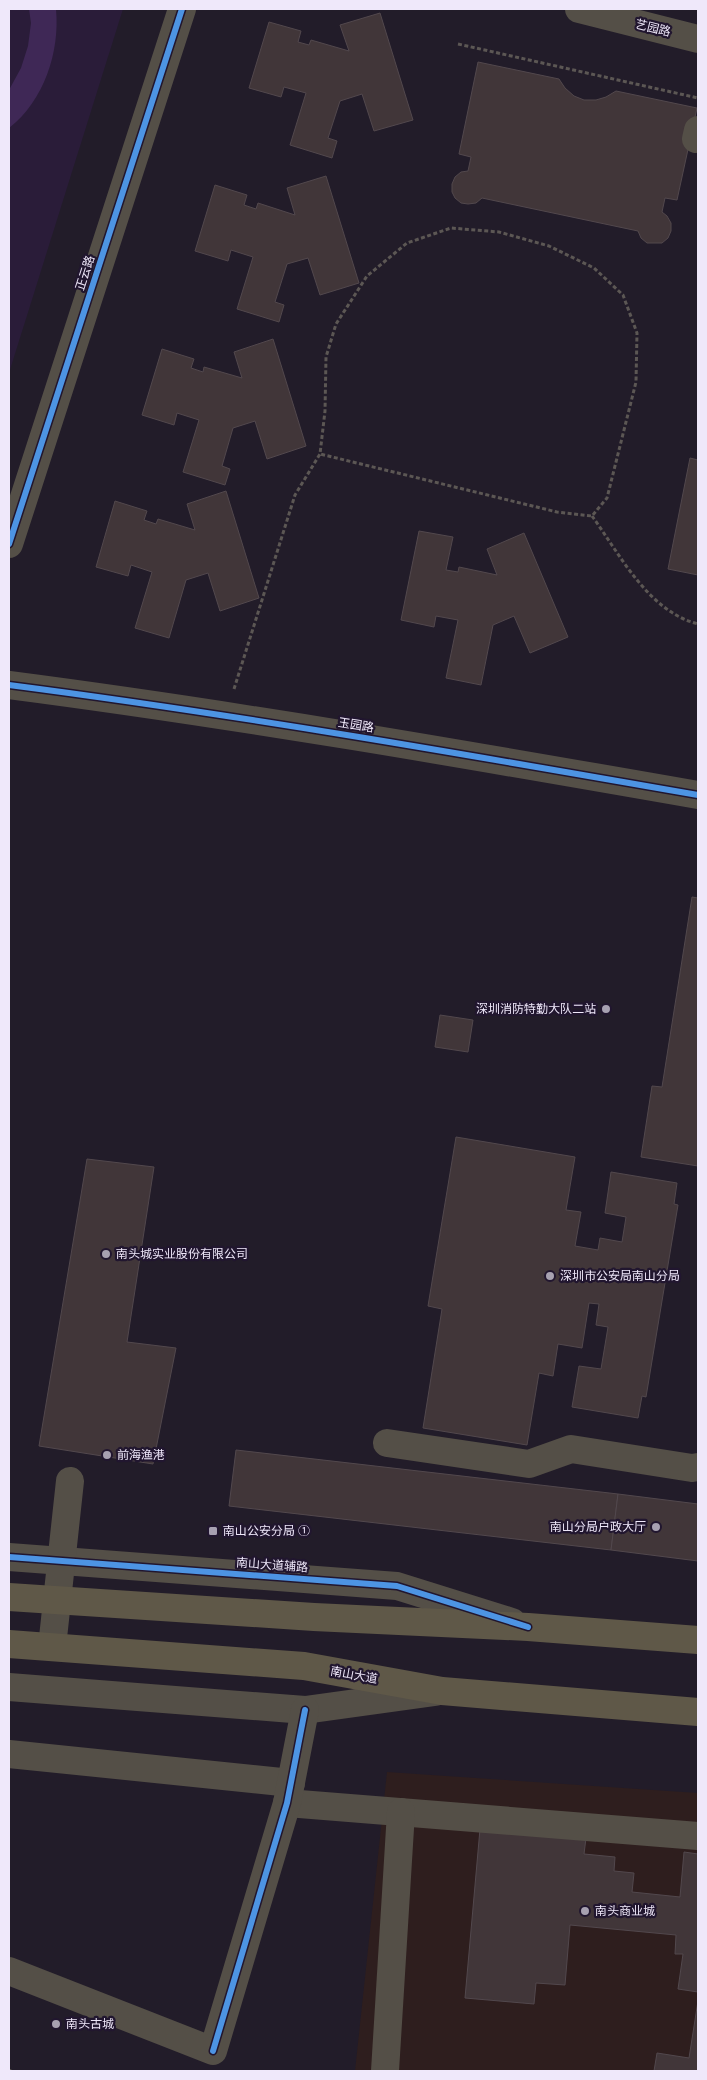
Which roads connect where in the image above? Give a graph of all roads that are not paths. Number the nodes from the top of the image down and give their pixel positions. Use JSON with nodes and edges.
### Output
{"nodes":[{"id":1,"x":182,"y":9,"type":"edge"},
{"id":2,"x":579,"y":9,"type":"edge"},
{"id":3,"x":698,"y":39,"type":"edge"},
{"id":4,"x":9,"y":544,"type":"edge"},
{"id":5,"x":9,"y":685,"type":"edge"},
{"id":6,"x":698,"y":795,"type":"edge"},
{"id":7,"x":387,"y":1443,"type":"dead end"},
{"id":8,"x":698,"y":1467,"type":"edge"},
{"id":9,"x":70,"y":1480,"type":"dead end"},
{"id":10,"x":9,"y":1557,"type":"edge"},
{"id":11,"x":60,"y":1560,"type":"junction"},
{"id":12,"x":9,"y":1596,"type":"edge"},
{"id":13,"x":56,"y":1600,"type":"junction"},
{"id":14,"x":528,"y":1627,"type":"junction"},
{"id":15,"x":698,"y":1640,"type":"edge"},
{"id":16,"x":9,"y":1644,"type":"edge"},
{"id":17,"x":52,"y":1647,"type":"junction"},
{"id":18,"x":9,"y":1687,"type":"edge"},
{"id":19,"x":442,"y":1691,"type":"junction"},
{"id":20,"x":305,"y":1710,"type":"junction"},
{"id":21,"x":698,"y":1712,"type":"edge"},
{"id":22,"x":9,"y":1754,"type":"edge"},
{"id":23,"x":289,"y":1793,"type":"junction"},
{"id":24,"x":401,"y":1812,"type":"junction"},
{"id":25,"x":698,"y":1836,"type":"edge"},
{"id":26,"x":9,"y":1971,"type":"edge"},
{"id":27,"x":385,"y":2071,"type":"edge"}],
"edges":[{"from":1,"to":4,"type":"street","name":"正云路"},
{"from":2,"to":3,"type":"street","name":"艺园路"},
{"from":5,"to":6,"type":"street","name":"玉园路"},
{"from":7,"to":8,"type":"street"},
{"from":9,"to":11,"type":"street"},
{"from":10,"to":11,"type":"street","name":"南山大道辅路"},
{"from":11,"to":13,"type":"street"},
{"from":11,"to":14,"type":"street","name":"南山大道辅路"},
{"from":12,"to":13,"type":"main road"},
{"from":13,"to":14,"type":"main road"},
{"from":13,"to":17,"type":"street"},
{"from":14,"to":15,"type":"main road"},
{"from":16,"to":17,"type":"main road","name":"南山大道"},
{"from":17,"to":19,"type":"main road","name":"南山大道"},
{"from":18,"to":20,"type":"street"},
{"from":19,"to":20,"type":"street"},
{"from":19,"to":21,"type":"main road","name":"南山大道"},
{"from":20,"to":23,"type":"street"},
{"from":22,"to":23,"type":"street"},
{"from":23,"to":24,"type":"street"},
{"from":23,"to":26,"type":"street"},
{"from":24,"to":25,"type":"street"},
{"from":24,"to":27,"type":"street"}]}
